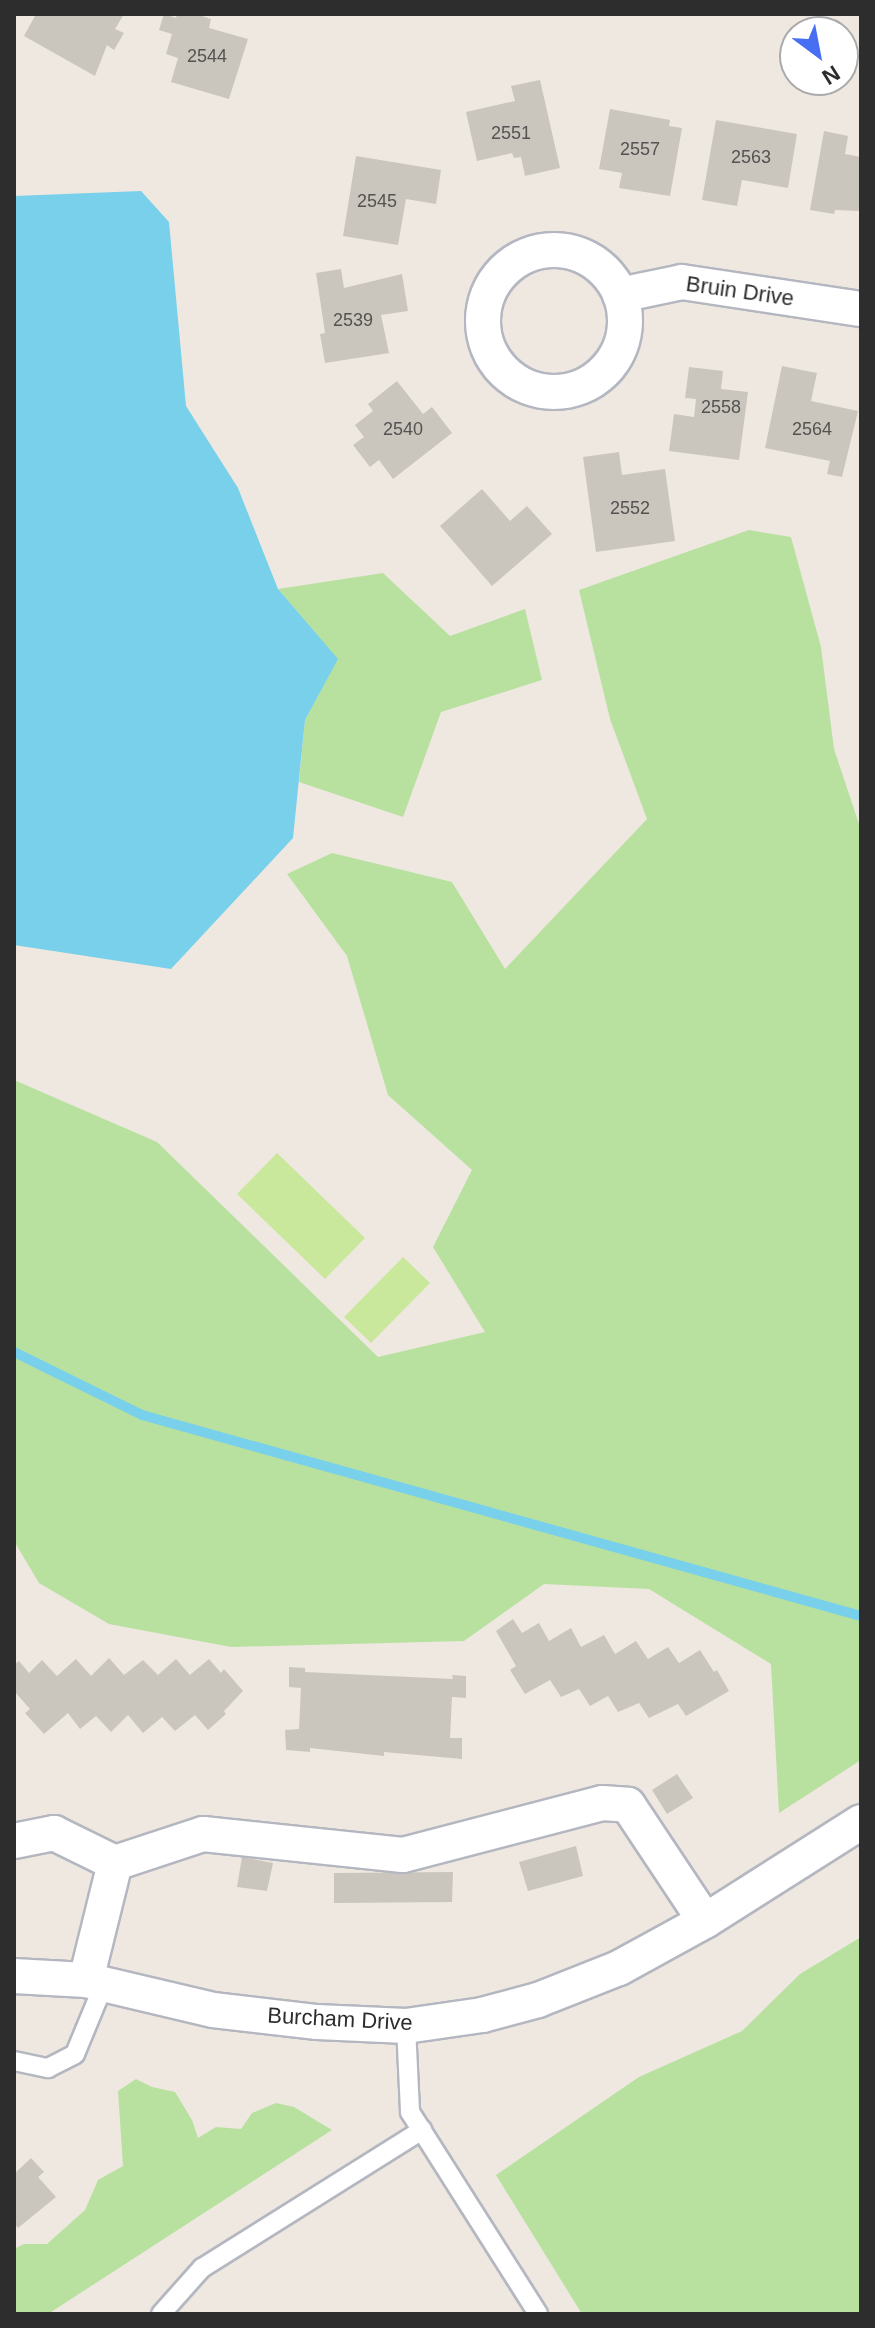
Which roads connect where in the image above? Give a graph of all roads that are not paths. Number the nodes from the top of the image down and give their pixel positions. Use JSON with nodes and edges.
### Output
{"nodes":[{"id":1,"x":620,"y":295,"type":"junction"},
{"id":2,"x":861,"y":309,"type":"edge"},
{"id":3,"x":861,"y":1822,"type":"edge"},
{"id":4,"x":14,"y":1841,"type":"edge"},
{"id":5,"x":115,"y":1863,"type":"junction"},
{"id":6,"x":705,"y":1921,"type":"junction"},
{"id":7,"x":14,"y":1976,"type":"edge"},
{"id":8,"x":95,"y":1982,"type":"junction"},
{"id":9,"x":406,"y":2026,"type":"junction"},
{"id":10,"x":14,"y":2061,"type":"edge"},
{"id":11,"x":422,"y":2130,"type":"junction"},
{"id":12,"x":161,"y":2314,"type":"edge"},
{"id":13,"x":538,"y":2314,"type":"edge"}],
"edges":[{"from":1,"to":1,"type":"street"},
{"from":1,"to":2,"type":"street","name":"Bruin Drive"},
{"from":3,"to":6,"type":"street","name":"Burcham Drive"},
{"from":4,"to":5,"type":"street"},
{"from":5,"to":6,"type":"street"},
{"from":5,"to":8,"type":"street"},
{"from":6,"to":9,"type":"street","name":"Burcham Drive"},
{"from":7,"to":8,"type":"street","name":"Burcham Drive"},
{"from":8,"to":9,"type":"street","name":"Burcham Drive"},
{"from":8,"to":10,"type":"lane"},
{"from":9,"to":11,"type":"lane"},
{"from":11,"to":12,"type":"lane"},
{"from":11,"to":13,"type":"lane"}]}
